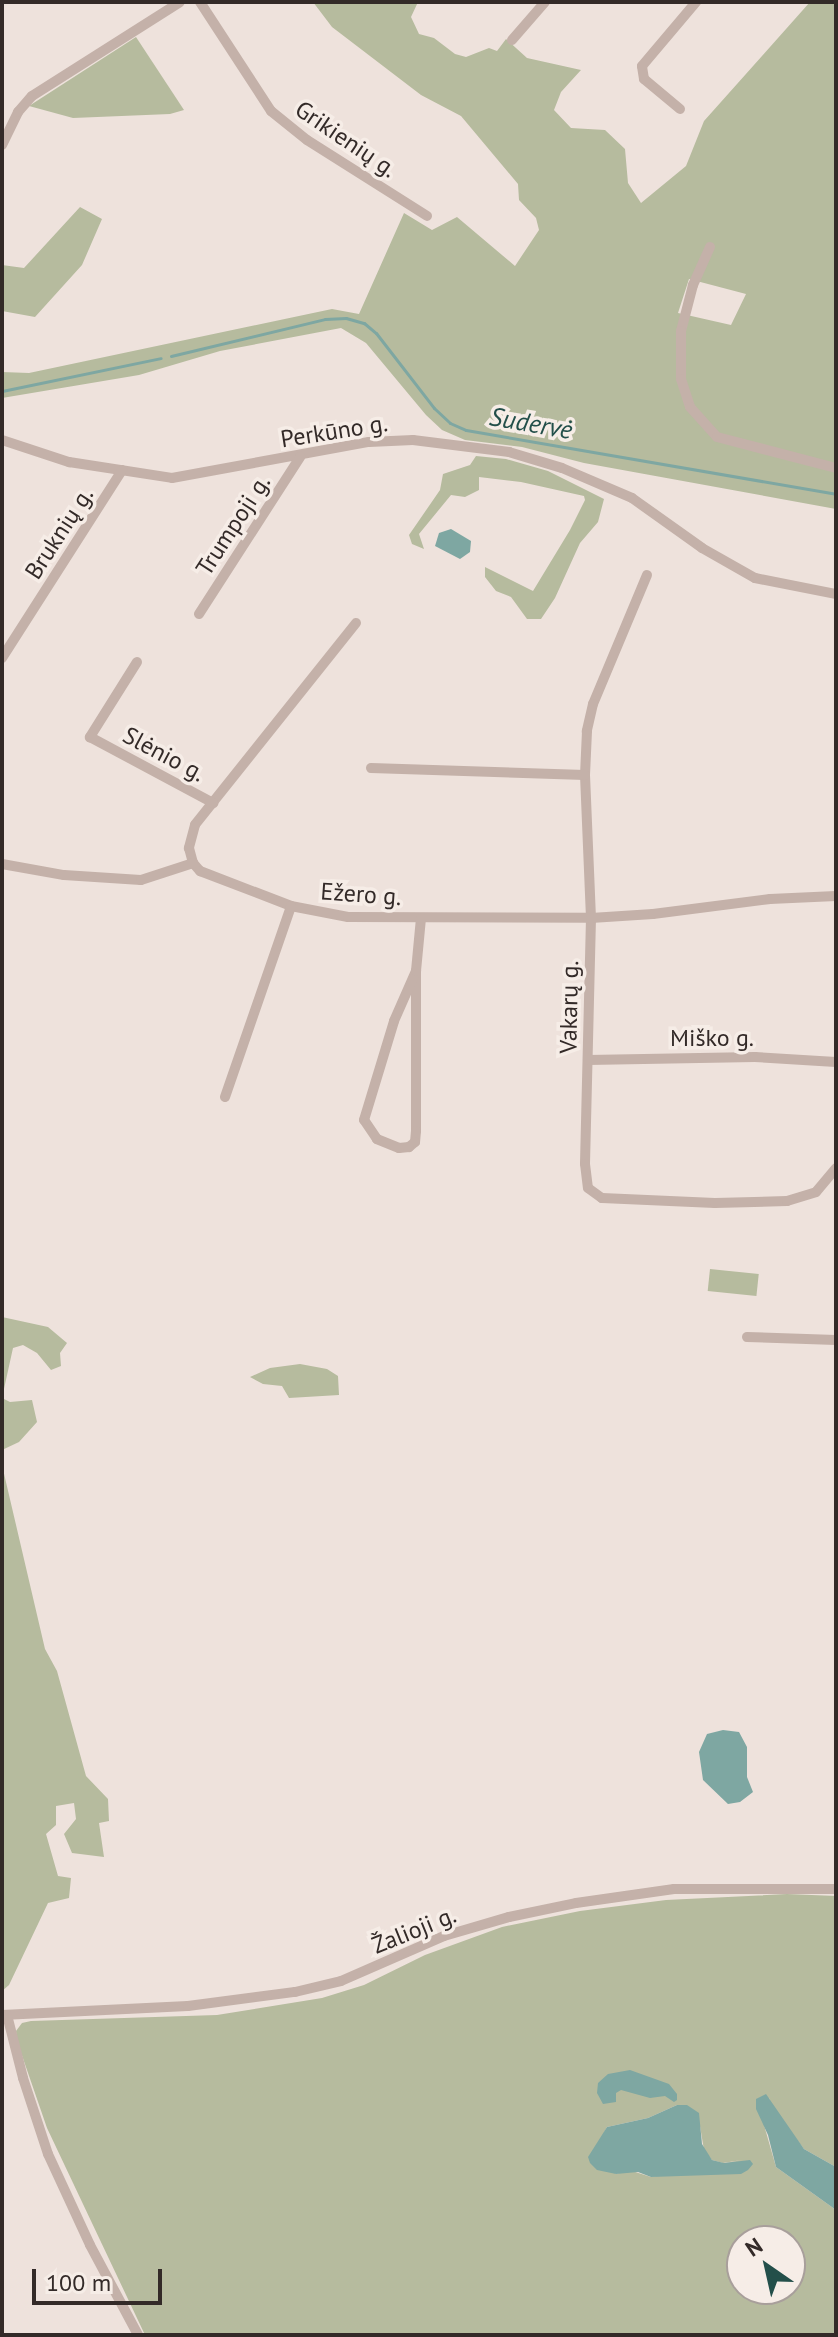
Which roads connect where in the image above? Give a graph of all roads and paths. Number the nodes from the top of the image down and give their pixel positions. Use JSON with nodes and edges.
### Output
{"nodes":[{"id":1,"x":180,"y":2,"type":"edge"},
{"id":2,"x":200,"y":2,"type":"edge"},
{"id":3,"x":545,"y":2,"type":"edge"},
{"id":4,"x":696,"y":2,"type":"edge"},
{"id":5,"x":512,"y":40,"type":"dead end"},
{"id":6,"x":680,"y":109,"type":"dead end"},
{"id":7,"x":2,"y":145,"type":"edge"},
{"id":8,"x":427,"y":216,"type":"dead end"},
{"id":9,"x":710,"y":247,"type":"dead end"},
{"id":10,"x":2,"y":440,"type":"edge"},
{"id":11,"x":300,"y":457,"type":"junction"},
{"id":12,"x":836,"y":468,"type":"edge"},
{"id":13,"x":122,"y":470,"type":"junction"},
{"id":14,"x":647,"y":575,"type":"dead end"},
{"id":15,"x":836,"y":594,"type":"edge"},
{"id":16,"x":199,"y":614,"type":"dead end"},
{"id":17,"x":356,"y":623,"type":"dead end"},
{"id":18,"x":2,"y":658,"type":"edge"},
{"id":19,"x":137,"y":662,"type":"dead end"},
{"id":20,"x":371,"y":768,"type":"dead end"},
{"id":21,"x":585,"y":775,"type":"junction"},
{"id":22,"x":213,"y":803,"type":"junction"},
{"id":23,"x":193,"y":863,"type":"junction"},
{"id":24,"x":2,"y":864,"type":"edge"},
{"id":25,"x":836,"y":896,"type":"edge"},
{"id":26,"x":291,"y":906,"type":"junction"},
{"id":27,"x":421,"y":918,"type":"junction"},
{"id":28,"x":591,"y":918,"type":"junction"},
{"id":29,"x":416,"y":971,"type":"junction"},
{"id":30,"x":588,"y":1060,"type":"junction"},
{"id":31,"x":836,"y":1062,"type":"edge"},
{"id":32,"x":225,"y":1097,"type":"dead end"},
{"id":33,"x":836,"y":1168,"type":"edge"},
{"id":34,"x":747,"y":1337,"type":"dead end"},
{"id":35,"x":836,"y":1340,"type":"edge"},
{"id":36,"x":836,"y":1889,"type":"edge"},
{"id":37,"x":4,"y":2015,"type":"edge"},
{"id":38,"x":138,"y":2335,"type":"edge"}],
"edges":[{"from":1,"to":7,"type":"street"},
{"from":2,"to":8,"type":"street","name":"Grikienių g."},
{"from":3,"to":5,"type":"street"},
{"from":4,"to":6,"type":"street"},
{"from":9,"to":12,"type":"street"},
{"from":10,"to":13,"type":"street","name":"Perkūno g."},
{"from":11,"to":13,"type":"street","name":"Perkūno g."},
{"from":11,"to":15,"type":"street","name":"Perkūno g."},
{"from":11,"to":16,"type":"street","name":"Trumpoji g."},
{"from":13,"to":18,"type":"street","name":"Bruknių g."},
{"from":14,"to":21,"type":"street","name":"Vakarų g."},
{"from":17,"to":22,"type":"street"},
{"from":19,"to":22,"type":"street","name":"Slėnio g."},
{"from":20,"to":21,"type":"street"},
{"from":21,"to":28,"type":"street","name":"Vakarų g."},
{"from":22,"to":23,"type":"street"},
{"from":23,"to":24,"type":"street"},
{"from":23,"to":26,"type":"street","name":"Ežero g."},
{"from":25,"to":28,"type":"street","name":"Ežero g."},
{"from":26,"to":27,"type":"street","name":"Ežero g."},
{"from":26,"to":32,"type":"street"},
{"from":27,"to":28,"type":"street","name":"Ežero g."},
{"from":27,"to":29,"type":"street"},
{"from":28,"to":30,"type":"street","name":"Vakarų g."},
{"from":29,"to":29,"type":"street"},
{"from":30,"to":31,"type":"street","name":"Miško g."},
{"from":30,"to":33,"type":"street","name":"Vakarų g."},
{"from":34,"to":35,"type":"street"},
{"from":36,"to":37,"type":"street","name":"Žalioji g."},
{"from":37,"to":38,"type":"street"}]}
